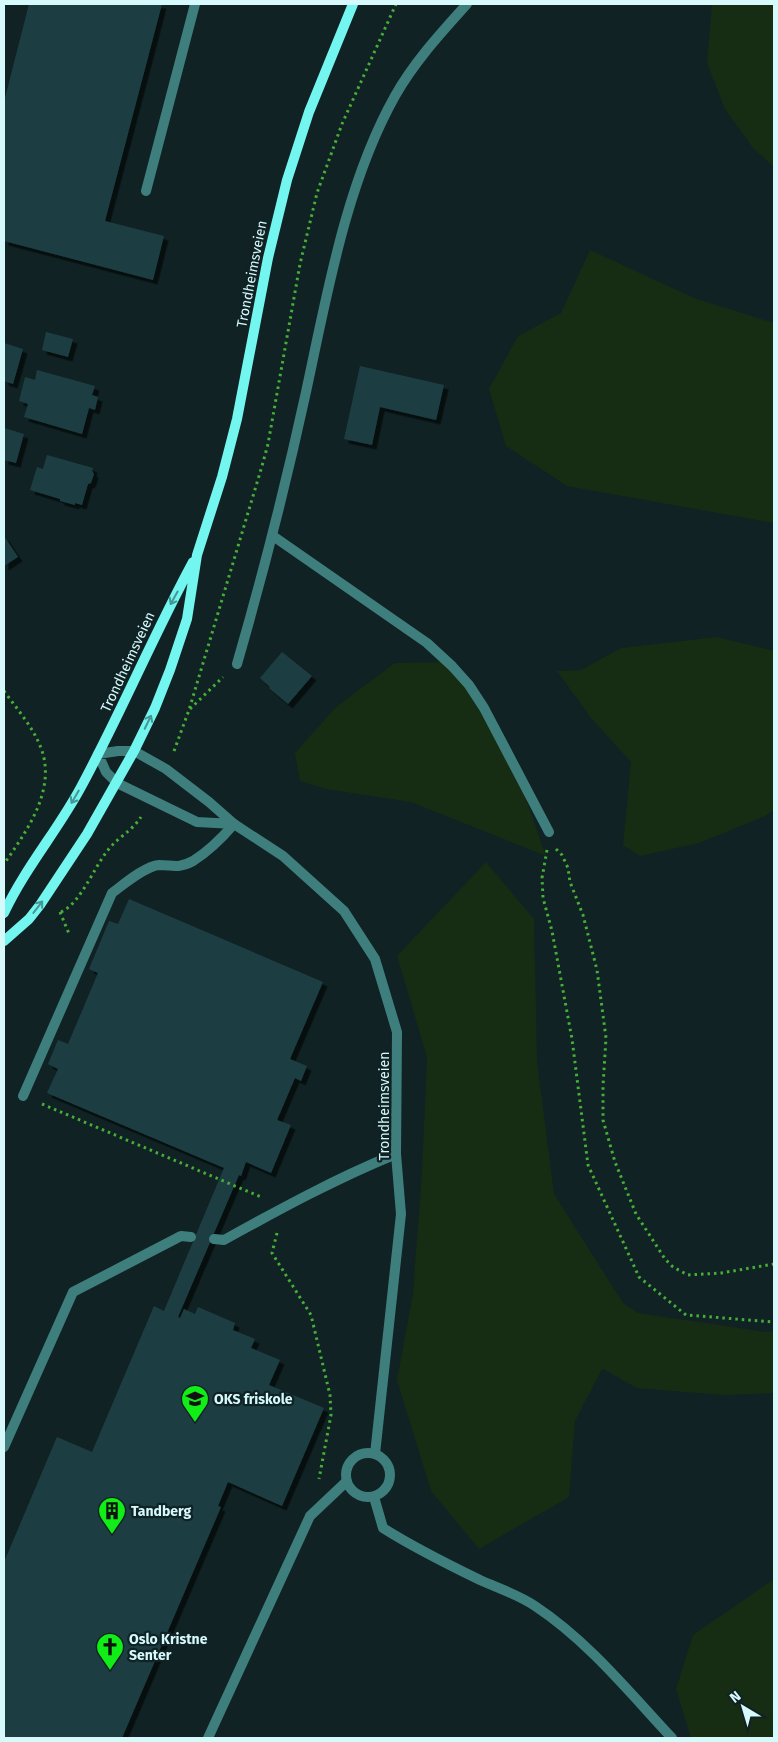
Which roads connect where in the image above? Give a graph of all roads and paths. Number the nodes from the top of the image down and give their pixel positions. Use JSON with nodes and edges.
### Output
{"nodes":[{"id":1,"x":195,"y":4,"type":"edge"},
{"id":2,"x":353,"y":4,"type":"edge"},
{"id":3,"x":396,"y":4,"type":"edge"},
{"id":4,"x":466,"y":4,"type":"edge"},
{"id":5,"x":146,"y":191,"type":"dead end"},
{"id":6,"x":273,"y":536,"type":"junction"},
{"id":7,"x":197,"y":555,"type":"junction"},
{"id":8,"x":237,"y":664,"type":"joint"},
{"id":9,"x":4,"y":691,"type":"edge"},
{"id":10,"x":189,"y":710,"type":"junction"},
{"id":11,"x":134,"y":751,"type":"junction"},
{"id":12,"x":98,"y":754,"type":"junction"},
{"id":13,"x":173,"y":754,"type":"dead end"},
{"id":14,"x":117,"y":784,"type":"junction"},
{"id":15,"x":141,"y":816,"type":"dead end"},
{"id":16,"x":234,"y":824,"type":"junction"},
{"id":17,"x":549,"y":836,"type":"junction"},
{"id":18,"x":4,"y":864,"type":"edge"},
{"id":19,"x":4,"y":913,"type":"edge"},
{"id":20,"x":56,"y":913,"type":"dead end"},
{"id":21,"x":4,"y":941,"type":"edge"},
{"id":22,"x":23,"y":1096,"type":"joint"},
{"id":23,"x":396,"y":1154,"type":"junction"},
{"id":24,"x":284,"y":1207,"type":"junction"},
{"id":25,"x":191,"y":1237,"type":"dead end"},
{"id":26,"x":214,"y":1239,"type":"dead end"},
{"id":27,"x":774,"y":1264,"type":"edge"},
{"id":28,"x":774,"y":1322,"type":"edge"},
{"id":29,"x":4,"y":1447,"type":"edge"},
{"id":30,"x":376,"y":1454,"type":"junction"},
{"id":31,"x":319,"y":1480,"type":"dead end"},
{"id":32,"x":346,"y":1482,"type":"junction"},
{"id":33,"x":374,"y":1497,"type":"junction"},
{"id":34,"x":208,"y":1738,"type":"edge"},
{"id":35,"x":672,"y":1738,"type":"edge"}],
"edges":[{"from":1,"to":5,"type":"street"},
{"from":2,"to":7,"type":"main road","name":"Trondheimsveien"},
{"from":3,"to":10,"type":"path"},
{"from":4,"to":6,"type":"street"},
{"from":6,"to":8,"type":"street"},
{"from":6,"to":17,"type":"street"},
{"from":11,"to":7,"type":"main road","name":"Trondheimsveien","one_way":true},
{"from":7,"to":12,"type":"main road","name":"Trondheimsveien","one_way":true},
{"from":8,"to":10,"type":"path"},
{"from":9,"to":18,"type":"path"},
{"from":10,"to":13,"type":"path"},
{"from":11,"to":12,"type":"street"},
{"from":11,"to":14,"type":"main road","name":"Trondheimsveien"},
{"from":11,"to":16,"type":"street","name":"Trondheimsveien"},
{"from":12,"to":14,"type":"street"},
{"from":12,"to":19,"type":"main road","name":"Trondheimsveien","one_way":true},
{"from":14,"to":16,"type":"street"},
{"from":21,"to":14,"type":"main road","name":"Trondheimsveien","one_way":true},
{"from":15,"to":20,"type":"path"},
{"from":16,"to":22,"type":"street"},
{"from":16,"to":23,"type":"street","name":"Trondheimsveien"},
{"from":17,"to":27,"type":"path"},
{"from":17,"to":28,"type":"path"},
{"from":22,"to":24,"type":"path"},
{"from":23,"to":24,"type":"street"},
{"from":23,"to":30,"type":"street","name":"Trondheimsveien"},
{"from":24,"to":26,"type":"street"},
{"from":24,"to":31,"type":"path"},
{"from":25,"to":29,"type":"street"},
{"from":30,"to":32,"type":"street"},
{"from":30,"to":33,"type":"street"},
{"from":32,"to":33,"type":"street"},
{"from":32,"to":34,"type":"street"},
{"from":33,"to":35,"type":"street"}]}
